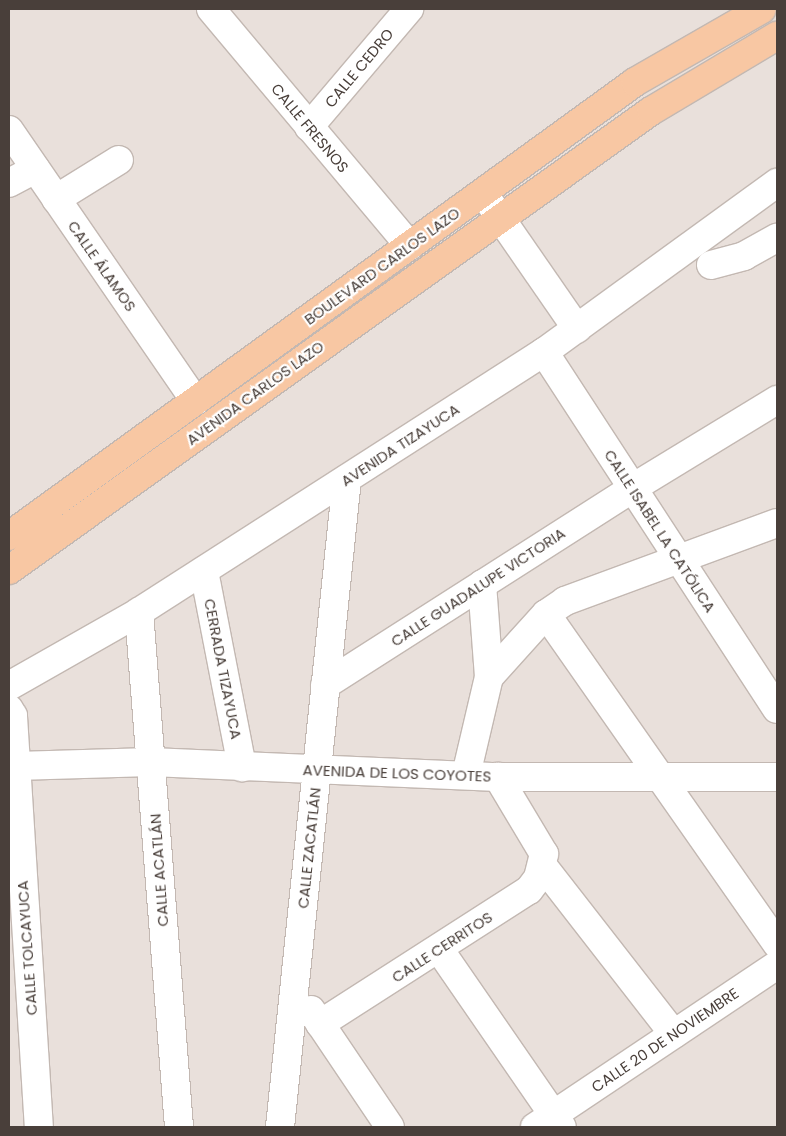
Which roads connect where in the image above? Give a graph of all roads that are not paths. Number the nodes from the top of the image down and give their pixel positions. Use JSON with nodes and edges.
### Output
{"nodes":[{"id":1,"x":211,"y":9,"type":"edge"},
{"id":2,"x":762,"y":9,"type":"edge"},
{"id":3,"x":400,"y":12,"type":"edge"},
{"id":4,"x":777,"y":36,"type":"edge"},
{"id":5,"x":309,"y":127,"type":"junction"},
{"id":6,"x":9,"y":130,"type":"edge"},
{"id":7,"x":119,"y":160,"type":"dead end"},
{"id":8,"x":35,"y":169,"type":"junction"},
{"id":9,"x":9,"y":183,"type":"edge"},
{"id":10,"x":777,"y":183,"type":"edge"},
{"id":11,"x":483,"y":193,"type":"junction"},
{"id":12,"x":56,"y":199,"type":"junction"},
{"id":13,"x":502,"y":217,"type":"junction"},
{"id":14,"x":777,"y":238,"type":"edge"},
{"id":15,"x":410,"y":246,"type":"junction"},
{"id":16,"x":711,"y":265,"type":"dead end"},
{"id":17,"x":577,"y":329,"type":"junction"},
{"id":18,"x":544,"y":352,"type":"junction"},
{"id":19,"x":777,"y":400,"type":"edge"},
{"id":20,"x":195,"y":401,"type":"junction"},
{"id":21,"x":347,"y":479,"type":"junction"},
{"id":22,"x":631,"y":489,"type":"junction"},
{"id":23,"x":777,"y":523,"type":"edge"},
{"id":24,"x":9,"y":536,"type":"edge"},
{"id":25,"x":676,"y":558,"type":"junction"},
{"id":26,"x":9,"y":570,"type":"edge"},
{"id":27,"x":204,"y":571,"type":"junction"},
{"id":28,"x":482,"y":584,"type":"junction"},
{"id":29,"x":139,"y":612,"type":"junction"},
{"id":30,"x":546,"y":614,"type":"junction"},
{"id":31,"x":489,"y":677,"type":"junction"},
{"id":32,"x":325,"y":684,"type":"junction"},
{"id":33,"x":9,"y":686,"type":"edge"},
{"id":34,"x":9,"y":709,"type":"edge"},
{"id":35,"x":777,"y":709,"type":"edge"},
{"id":36,"x":151,"y":762,"type":"junction"},
{"id":37,"x":16,"y":766,"type":"junction"},
{"id":38,"x":242,"y":767,"type":"junction"},
{"id":39,"x":318,"y":770,"type":"junction"},
{"id":40,"x":466,"y":775,"type":"junction"},
{"id":41,"x":498,"y":777,"type":"junction"},
{"id":42,"x":777,"y":777,"type":"edge"},
{"id":43,"x":664,"y":779,"type":"junction"},
{"id":44,"x":543,"y":860,"type":"junction"},
{"id":45,"x":777,"y":944,"type":"edge"},
{"id":46,"x":439,"y":950,"type":"junction"},
{"id":47,"x":777,"y":965,"type":"edge"},
{"id":48,"x":294,"y":986,"type":"junction"},
{"id":49,"x":320,"y":1024,"type":"junction"},
{"id":50,"x":674,"y":1034,"type":"junction"},
{"id":51,"x":550,"y":1123,"type":"edge"},
{"id":52,"x":39,"y":1127,"type":"edge"},
{"id":53,"x":179,"y":1127,"type":"edge"},
{"id":54,"x":280,"y":1127,"type":"edge"},
{"id":55,"x":390,"y":1127,"type":"edge"}],
"edges":[{"from":1,"to":5,"type":"street","name":"CALLE FRESNOS"},
{"from":2,"to":11,"type":"main road","name":"BOULEVARD CARLOS LAZO"},
{"from":3,"to":5,"type":"street","name":"CALLE CEDRO"},
{"from":4,"to":13,"type":"main road"},
{"from":5,"to":15,"type":"street","name":"CALLE FRESNOS"},
{"from":6,"to":8,"type":"street","name":"CALLE ÁLAMOS"},
{"from":7,"to":12,"type":"street"},
{"from":8,"to":9,"type":"street"},
{"from":8,"to":12,"type":"street","name":"CALLE ÁLAMOS"},
{"from":10,"to":17,"type":"street","name":"AVENIDA TIZAYUCA"},
{"from":11,"to":13,"type":"street"},
{"from":11,"to":15,"type":"main road","name":"BOULEVARD CARLOS LAZO"},
{"from":12,"to":20,"type":"street","name":"CALLE ÁLAMOS"},
{"from":13,"to":17,"type":"street"},
{"from":13,"to":26,"type":"main road","name":"AVENIDA CARLOS LAZO"},
{"from":14,"to":16,"type":"street"},
{"from":15,"to":20,"type":"main road","name":"BOULEVARD CARLOS LAZO"},
{"from":17,"to":18,"type":"street","name":"AVENIDA TIZAYUCA"},
{"from":18,"to":21,"type":"street","name":"AVENIDA TIZAYUCA"},
{"from":18,"to":22,"type":"street","name":"CALLE ISABEL LA CATÓLICA"},
{"from":19,"to":22,"type":"street","name":"CALLE GUADALUPE VICTORIA"},
{"from":20,"to":24,"type":"main road","name":"BOULEVARD CARLOS LAZO"},
{"from":21,"to":27,"type":"street","name":"AVENIDA TIZAYUCA"},
{"from":21,"to":32,"type":"street","name":"CALLE ZACATLÁN"},
{"from":22,"to":25,"type":"street","name":"CALLE ISABEL LA CATÓLICA"},
{"from":22,"to":28,"type":"street","name":"CALLE GUADALUPE VICTORIA"},
{"from":23,"to":25,"type":"street"},
{"from":25,"to":30,"type":"street"},
{"from":25,"to":35,"type":"street","name":"CALLE ISABEL LA CATÓLICA"},
{"from":27,"to":29,"type":"street","name":"AVENIDA TIZAYUCA"},
{"from":27,"to":38,"type":"street","name":"CERRADA TIZAYUCA"},
{"from":28,"to":31,"type":"street"},
{"from":28,"to":32,"type":"street","name":"CALLE GUADALUPE VICTORIA"},
{"from":29,"to":33,"type":"street","name":"AVENIDA TIZAYUCA"},
{"from":29,"to":36,"type":"street","name":"CALLE ACATLÁN"},
{"from":30,"to":31,"type":"street"},
{"from":30,"to":43,"type":"street"},
{"from":31,"to":40,"type":"street"},
{"from":32,"to":39,"type":"street","name":"CALLE ZACATLÁN"},
{"from":34,"to":37,"type":"street","name":"CALLE TOLCAYUCA"},
{"from":36,"to":37,"type":"street","name":"AVENIDA DE LOS COYOTES"},
{"from":36,"to":38,"type":"street","name":"AVENIDA DE LOS COYOTES"},
{"from":36,"to":53,"type":"street","name":"CALLE ACATLÁN"},
{"from":37,"to":52,"type":"street","name":"CALLE TOLCAYUCA"},
{"from":38,"to":39,"type":"street","name":"AVENIDA DE LOS COYOTES"},
{"from":39,"to":40,"type":"street","name":"AVENIDA DE LOS COYOTES"},
{"from":39,"to":48,"type":"street","name":"CALLE ZACATLÁN"},
{"from":40,"to":41,"type":"street","name":"AVENIDA DE LOS COYOTES"},
{"from":41,"to":43,"type":"street","name":"AVENIDA DE LOS COYOTES"},
{"from":41,"to":44,"type":"street"},
{"from":42,"to":43,"type":"street","name":"AVENIDA DE LOS COYOTES"},
{"from":43,"to":45,"type":"street"},
{"from":44,"to":46,"type":"street","name":"CALLE CERRITOS"},
{"from":44,"to":50,"type":"street"},
{"from":46,"to":49,"type":"street","name":"CALLE CERRITOS"},
{"from":46,"to":51,"type":"street"},
{"from":47,"to":50,"type":"street","name":"CALLE 20 DE NOVIEMBRE"},
{"from":48,"to":49,"type":"street"},
{"from":48,"to":54,"type":"street","name":"CALLE ZACATLÁN"},
{"from":49,"to":55,"type":"street"},
{"from":50,"to":51,"type":"street","name":"CALLE 20 DE NOVIEMBRE"}]}
